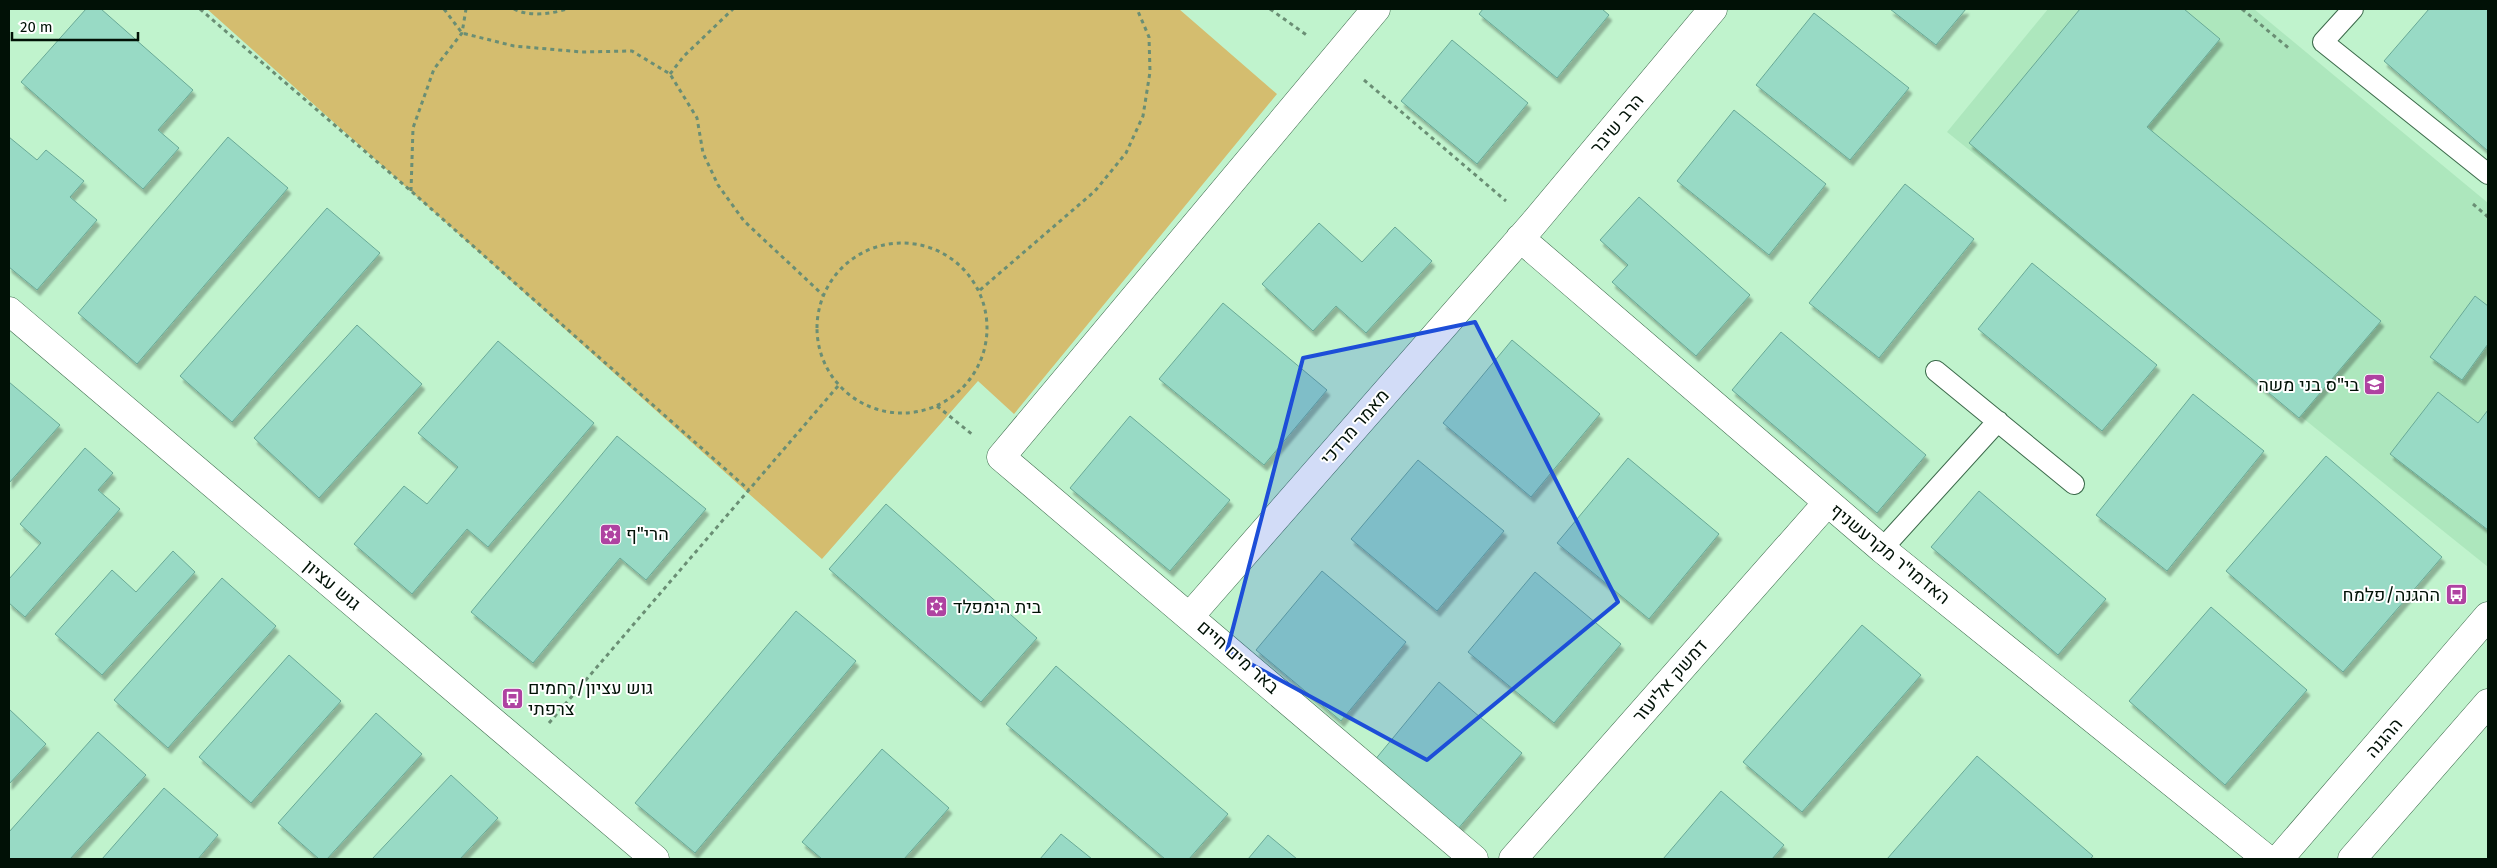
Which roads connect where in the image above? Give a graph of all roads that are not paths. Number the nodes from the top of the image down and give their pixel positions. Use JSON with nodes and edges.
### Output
{"nodes":[{"id":1,"x":1376,"y":9,"type":"edge"},
{"id":2,"x":1713,"y":9,"type":"edge"},
{"id":3,"x":2353,"y":9,"type":"edge"},
{"id":4,"x":2488,"y":174,"type":"edge"},
{"id":5,"x":1527,"y":231,"type":"junction"},
{"id":6,"x":9,"y":311,"type":"edge"},
{"id":7,"x":1936,"y":371,"type":"dead end"},
{"id":8,"x":1998,"y":421,"type":"junction"},
{"id":9,"x":2074,"y":484,"type":"dead end"},
{"id":10,"x":1827,"y":503,"type":"junction"},
{"id":11,"x":1882,"y":549,"type":"junction"},
{"id":12,"x":1190,"y":616,"type":"junction"},
{"id":13,"x":2488,"y":616,"type":"edge"},
{"id":14,"x":2488,"y":703,"type":"edge"},
{"id":15,"x":655,"y":859,"type":"edge"},
{"id":16,"x":1474,"y":859,"type":"edge"},
{"id":17,"x":1513,"y":859,"type":"edge"},
{"id":18,"x":2267,"y":859,"type":"edge"},
{"id":19,"x":2279,"y":859,"type":"edge"},
{"id":20,"x":2352,"y":859,"type":"edge"}],
"edges":[{"from":1,"to":12,"type":"street","name":"באר מים חיים"},
{"from":2,"to":5,"type":"street","name":"הרב שיבר"},
{"from":3,"to":4,"type":"lane"},
{"from":5,"to":10,"type":"street","name":"האדמו\"ר מקרעשניף"},
{"from":5,"to":12,"type":"street","name":"מאמר מרדכי"},
{"from":6,"to":15,"type":"street","name":"גוש עציון"},
{"from":7,"to":8,"type":"lane"},
{"from":8,"to":9,"type":"lane"},
{"from":8,"to":11,"type":"lane"},
{"from":10,"to":11,"type":"street","name":"האדמו\"ר מקרעשניף"},
{"from":10,"to":17,"type":"street","name":"דמשק אליעזר"},
{"from":11,"to":18,"type":"street","name":"האדמו\"ר מקרעשניף"},
{"from":12,"to":16,"type":"street","name":"באר מים חיים"},
{"from":13,"to":19,"type":"street","name":"ההגנה"},
{"from":14,"to":20,"type":"street"}]}
